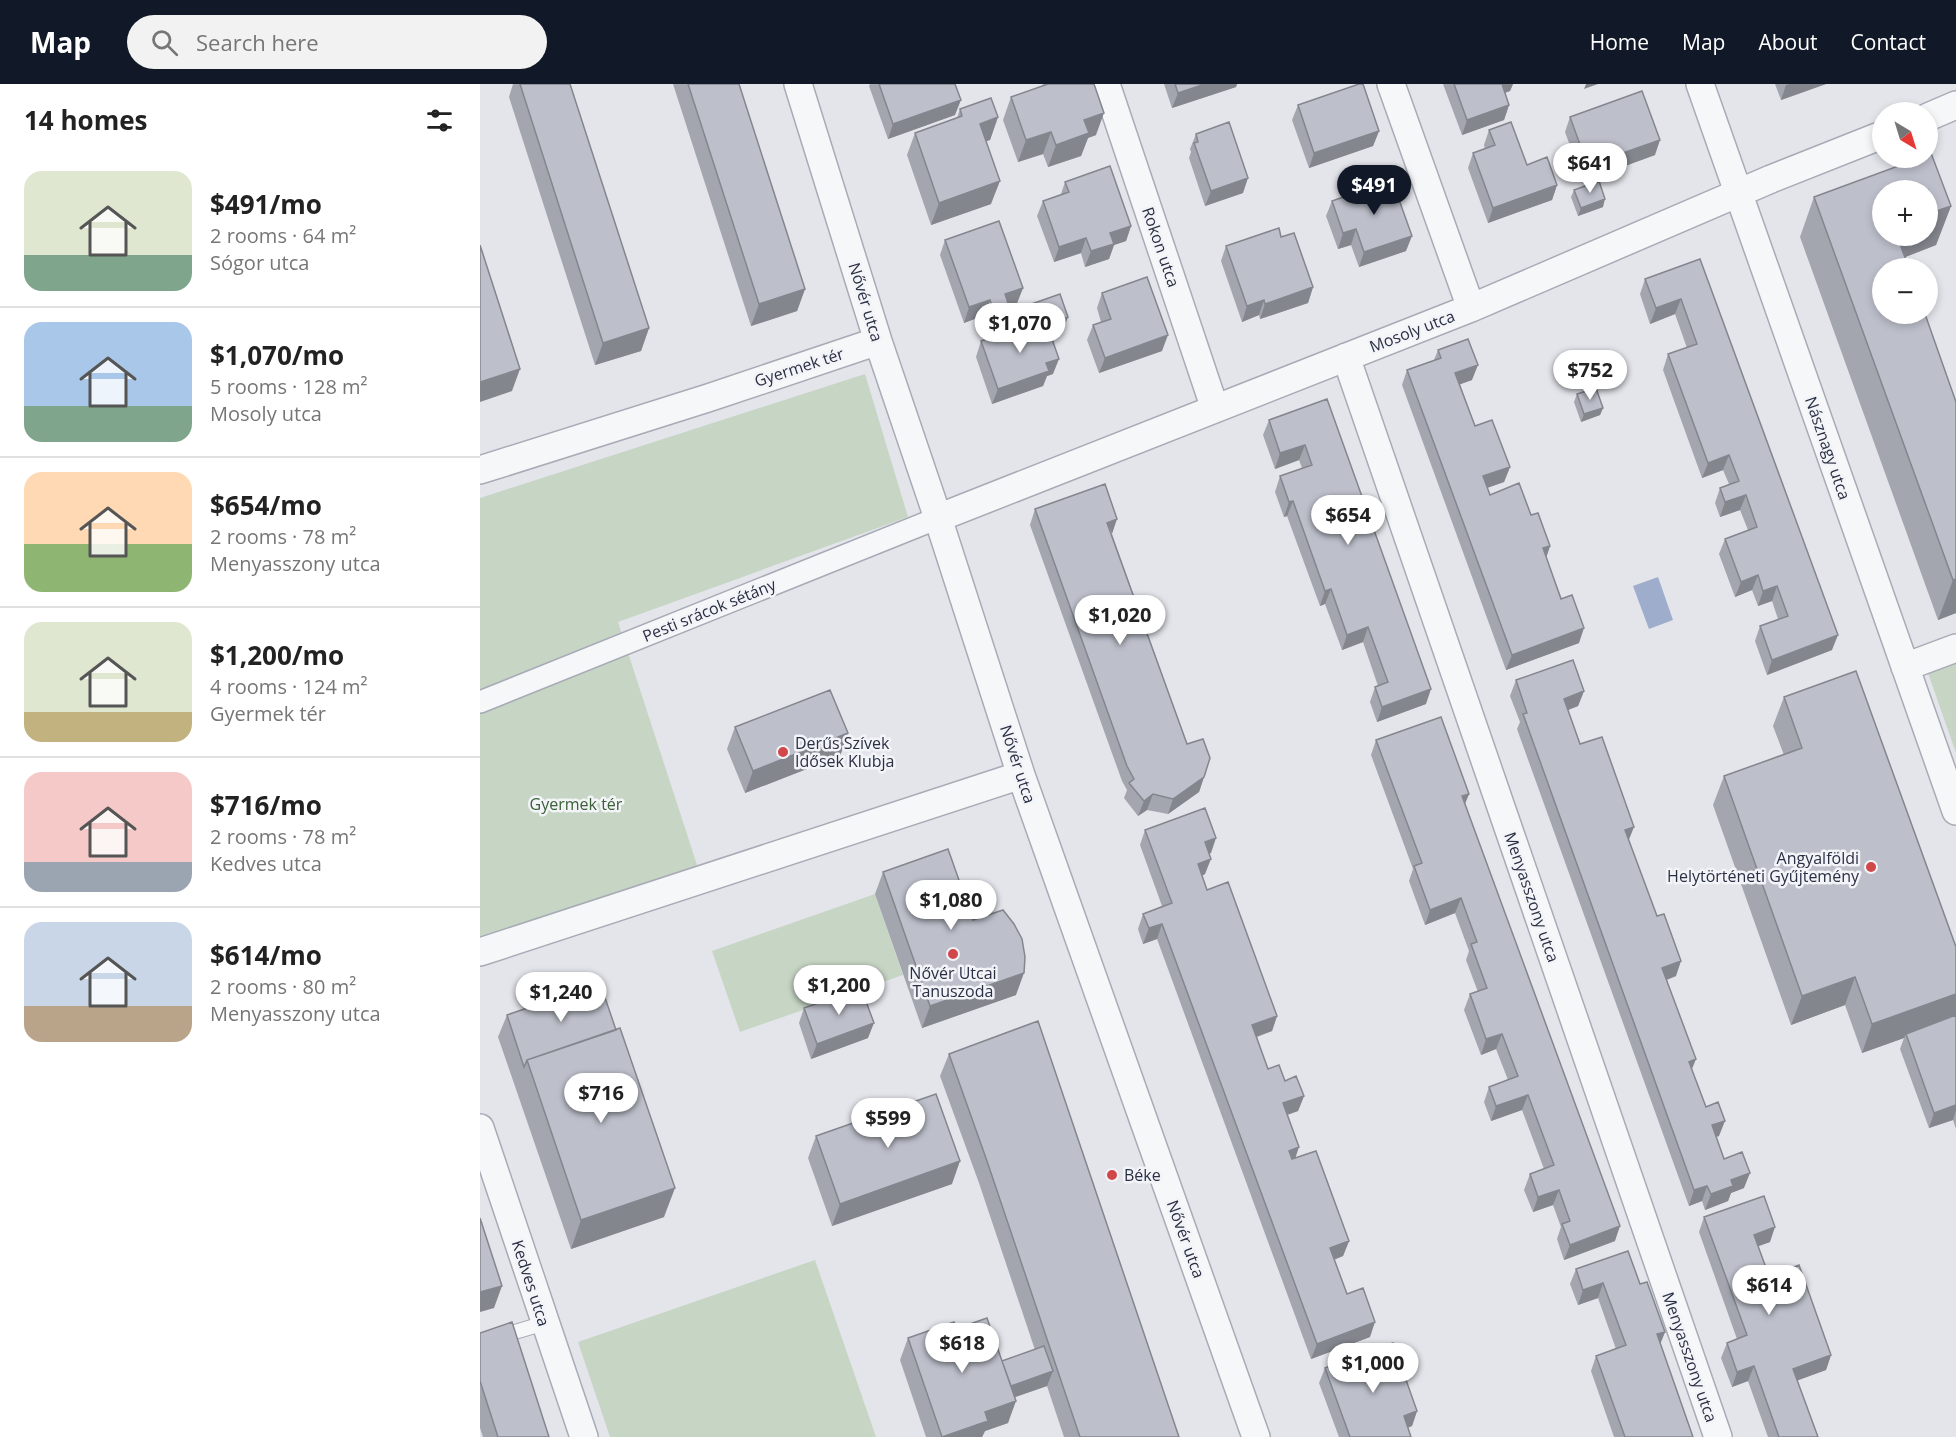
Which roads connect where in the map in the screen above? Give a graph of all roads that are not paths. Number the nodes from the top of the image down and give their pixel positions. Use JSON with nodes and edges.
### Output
{"nodes":[{"id":1,"x":798,"y":84,"type":"edge"},
{"id":2,"x":1106,"y":84,"type":"edge"},
{"id":3,"x":1391,"y":84,"type":"edge"},
{"id":4,"x":1700,"y":84,"type":"edge"},
{"id":5,"x":1956,"y":105,"type":"edge"},
{"id":6,"x":1938,"y":113,"type":"edge"},
{"id":7,"x":1872,"y":139,"type":"edge"},
{"id":8,"x":1738,"y":193,"type":"junction"},
{"id":9,"x":1471,"y":308,"type":"junction"},
{"id":10,"x":878,"y":341,"type":"junction"},
{"id":11,"x":1346,"y":357,"type":"junction"},
{"id":12,"x":1215,"y":409,"type":"junction"},
{"id":13,"x":480,"y":470,"type":"edge"},
{"id":14,"x":938,"y":518,"type":"junction"},
{"id":15,"x":1956,"y":648,"type":"edge"},
{"id":16,"x":1905,"y":667,"type":"junction"},
{"id":17,"x":480,"y":702,"type":"edge"},
{"id":18,"x":1021,"y":775,"type":"junction"},
{"id":19,"x":1956,"y":811,"type":"edge"},
{"id":20,"x":480,"y":952,"type":"edge"},
{"id":21,"x":480,"y":1128,"type":"edge"},
{"id":22,"x":544,"y":1323,"type":"junction"},
{"id":23,"x":484,"y":1341,"type":"edge"},
{"id":24,"x":584,"y":1437,"type":"edge"},
{"id":25,"x":1256,"y":1437,"type":"edge"},
{"id":26,"x":1718,"y":1437,"type":"edge"}],
"edges":[{"from":1,"to":10,"type":"street","name":"Nővér utca"},
{"from":2,"to":12,"type":"street","name":"Rokon utca"},
{"from":3,"to":9,"type":"street"},
{"from":4,"to":8,"type":"street","name":"Násznagy utca"},
{"from":5,"to":6,"type":"street"},
{"from":7,"to":8,"type":"street","name":"Mosoly utca"},
{"from":8,"to":9,"type":"street","name":"Mosoly utca"},
{"from":8,"to":16,"type":"street","name":"Násznagy utca"},
{"from":9,"to":11,"type":"street","name":"Mosoly utca"},
{"from":10,"to":13,"type":"street","name":"Gyermek tér"},
{"from":10,"to":14,"type":"street","name":"Nővér utca"},
{"from":11,"to":12,"type":"street","name":"Mosoly utca"},
{"from":11,"to":26,"type":"street","name":"Menyasszony utca"},
{"from":12,"to":14,"type":"street","name":"Mosoly utca"},
{"from":14,"to":17,"type":"street","name":"Pesti srácok sétány"},
{"from":14,"to":18,"type":"street","name":"Nővér utca"},
{"from":15,"to":16,"type":"street"},
{"from":16,"to":19,"type":"street","name":"Násznagy utca"},
{"from":18,"to":20,"type":"street"},
{"from":18,"to":25,"type":"street","name":"Nővér utca"},
{"from":21,"to":22,"type":"street","name":"Kedves utca"},
{"from":22,"to":23,"type":"lane"},
{"from":22,"to":24,"type":"street","name":"Kedves utca"}]}
